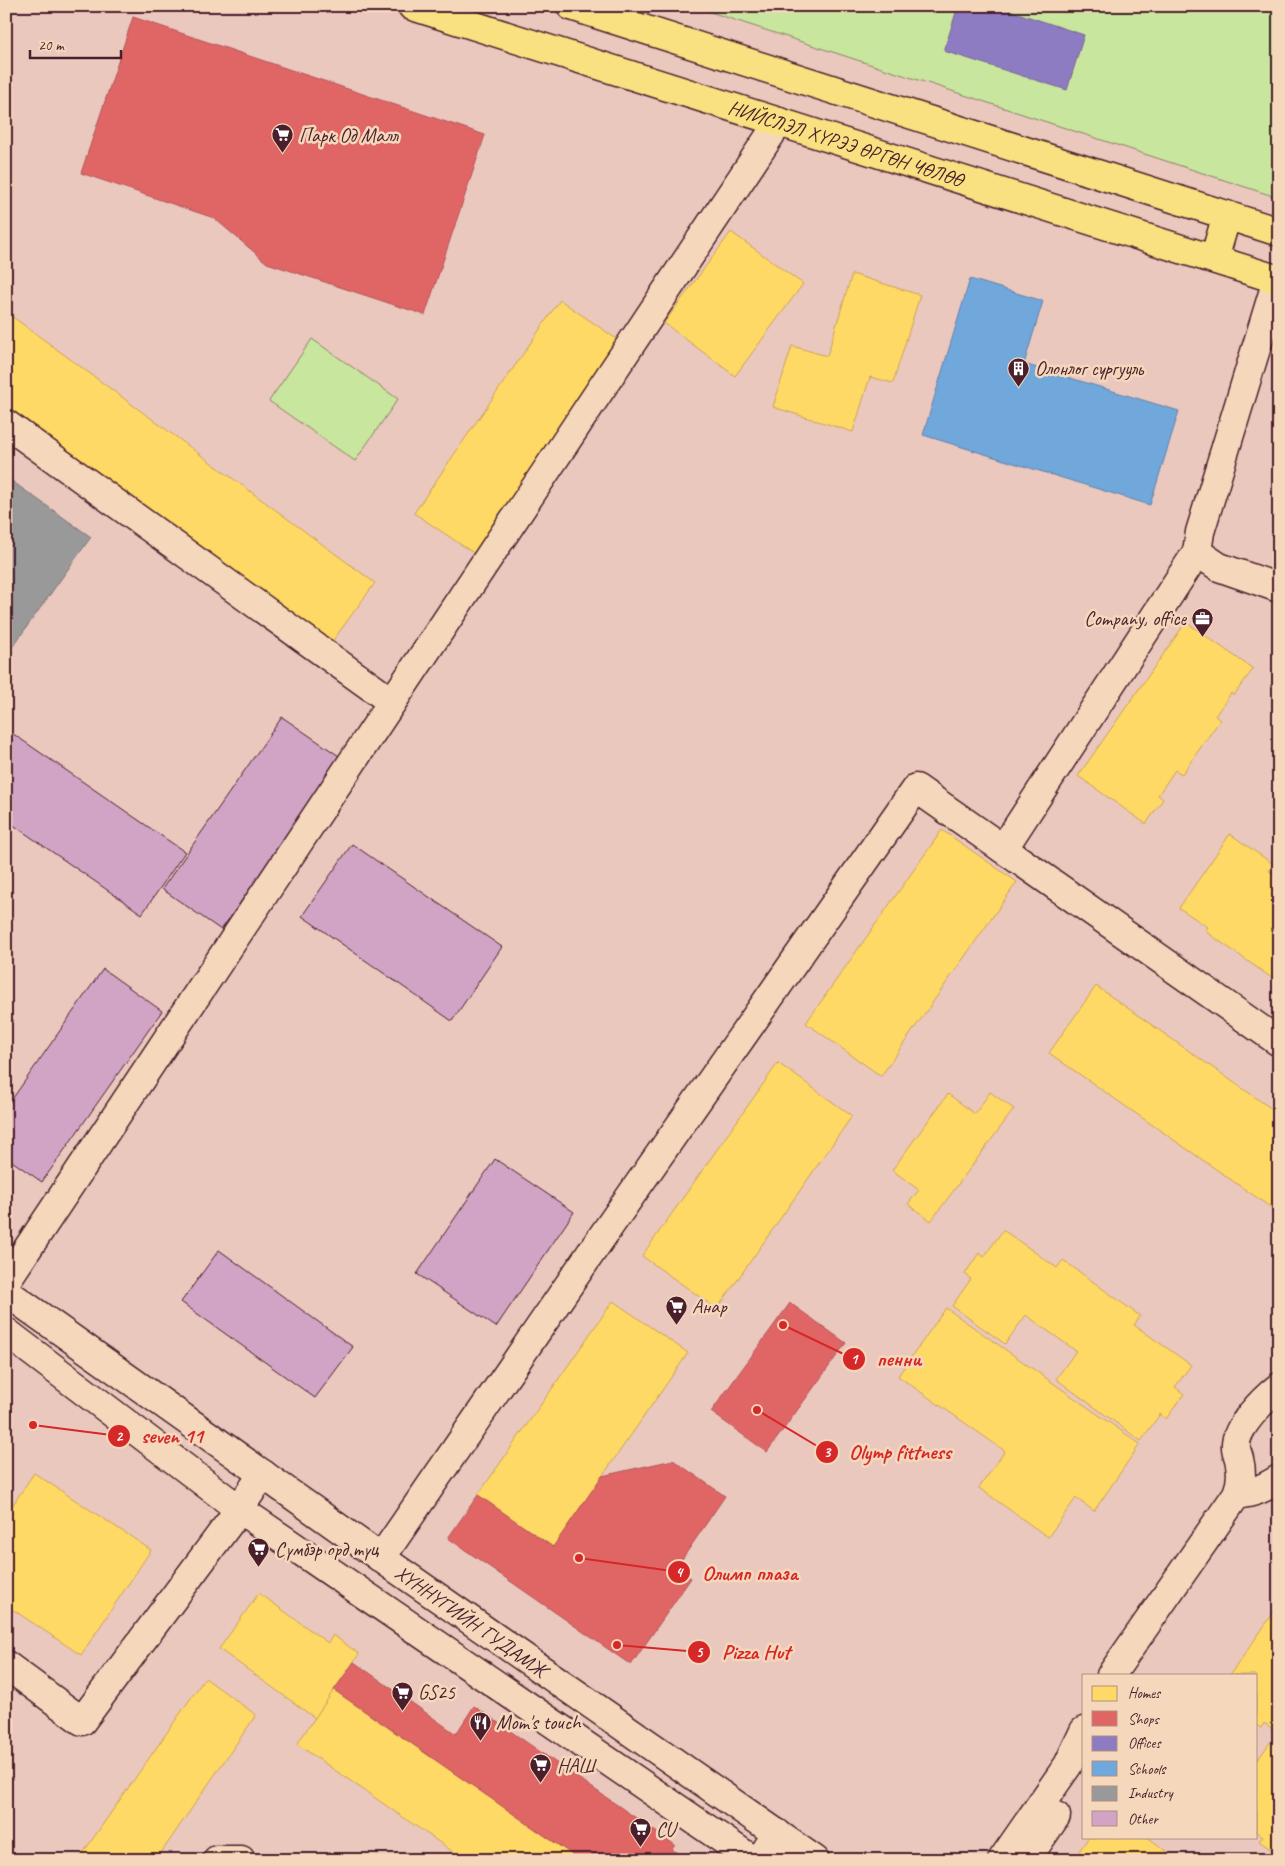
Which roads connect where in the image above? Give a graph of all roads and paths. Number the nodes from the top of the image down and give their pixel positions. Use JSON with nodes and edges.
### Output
{"nodes":[{"id":1,"x":412,"y":6,"type":"edge"},
{"id":2,"x":571,"y":6,"type":"edge"},
{"id":3,"x":779,"y":122,"type":"junction"},
{"id":4,"x":1227,"y":215,"type":"junction"},
{"id":5,"x":1279,"y":232,"type":"edge"},
{"id":6,"x":1214,"y":260,"type":"junction"},
{"id":7,"x":1278,"y":280,"type":"edge"},
{"id":8,"x":6,"y":424,"type":"edge"},
{"id":9,"x":1197,"y":552,"type":"junction"},
{"id":10,"x":1279,"y":588,"type":"edge"},
{"id":11,"x":392,"y":702,"type":"junction"},
{"id":12,"x":1003,"y":849,"type":"junction"},
{"id":13,"x":1279,"y":1042,"type":"edge"},
{"id":14,"x":6,"y":1281,"type":"edge"},
{"id":15,"x":6,"y":1292,"type":"edge"},
{"id":16,"x":6,"y":1332,"type":"edge"},
{"id":17,"x":1279,"y":1387,"type":"edge"},
{"id":18,"x":263,"y":1474,"type":"junction"},
{"id":19,"x":1279,"y":1479,"type":"edge"},
{"id":20,"x":1237,"y":1494,"type":"junction"},
{"id":21,"x":239,"y":1509,"type":"junction"},
{"id":22,"x":381,"y":1558,"type":"junction"},
{"id":23,"x":6,"y":1665,"type":"edge"},
{"id":24,"x":1112,"y":1674,"type":"edge"},
{"id":25,"x":1082,"y":1736,"type":"edge"},
{"id":26,"x":1082,"y":1776,"type":"edge"},
{"id":27,"x":777,"y":1833,"type":"junction"},
{"id":28,"x":217,"y":1860,"type":"edge"},
{"id":29,"x":240,"y":1860,"type":"edge"},
{"id":30,"x":753,"y":1860,"type":"edge"},
{"id":31,"x":760,"y":1860,"type":"edge"},
{"id":32,"x":815,"y":1860,"type":"edge"},
{"id":33,"x":1002,"y":1860,"type":"edge"},
{"id":34,"x":1026,"y":1860,"type":"edge"}],
"edges":[{"from":1,"to":3,"type":"main road","name":"НИЙСЛЭЛ ХҮРЭЭ ӨРГӨН ЧӨЛӨӨ"},
{"from":2,"to":4,"type":"main road"},
{"from":3,"to":6,"type":"main road","name":"НИЙСЛЭЛ ХҮРЭЭ ӨРГӨН ЧӨЛӨӨ"},
{"from":3,"to":11,"type":"street"},
{"from":4,"to":5,"type":"main road"},
{"from":4,"to":6,"type":"main road"},
{"from":6,"to":7,"type":"main road","name":"НИЙСЛЭЛ ХҮРЭЭ ӨРГӨН ЧӨЛӨӨ"},
{"from":7,"to":9,"type":"street"},
{"from":8,"to":11,"type":"street"},
{"from":9,"to":10,"type":"street"},
{"from":9,"to":12,"type":"street"},
{"from":11,"to":14,"type":"street"},
{"from":12,"to":13,"type":"street"},
{"from":12,"to":22,"type":"street"},
{"from":15,"to":18,"type":"street","name":"ХҮННҮГИЙН ГУДАМЖ"},
{"from":16,"to":21,"type":"street","name":"ХҮННҮГИЙН ГУДАМЖ"},
{"from":17,"to":20,"type":"street"},
{"from":18,"to":21,"type":"street"},
{"from":18,"to":22,"type":"street","name":"ХҮННҮГИЙН ГУДАМЖ"},
{"from":19,"to":20,"type":"street"},
{"from":20,"to":24,"type":"street"},
{"from":21,"to":23,"type":"street"},
{"from":21,"to":30,"type":"street","name":"ХҮННҮГИЙН ГУДАМЖ"},
{"from":22,"to":27,"type":"street","name":"ХҮННҮГИЙН ГУДАМЖ"},
{"from":25,"to":33,"type":"street"},
{"from":26,"to":34,"type":"street"},
{"from":27,"to":31,"type":"street"},
{"from":27,"to":32,"type":"street","name":"ХҮННҮГИЙН ГУДАМЖ"},
{"from":28,"to":29,"type":"street"}]}
